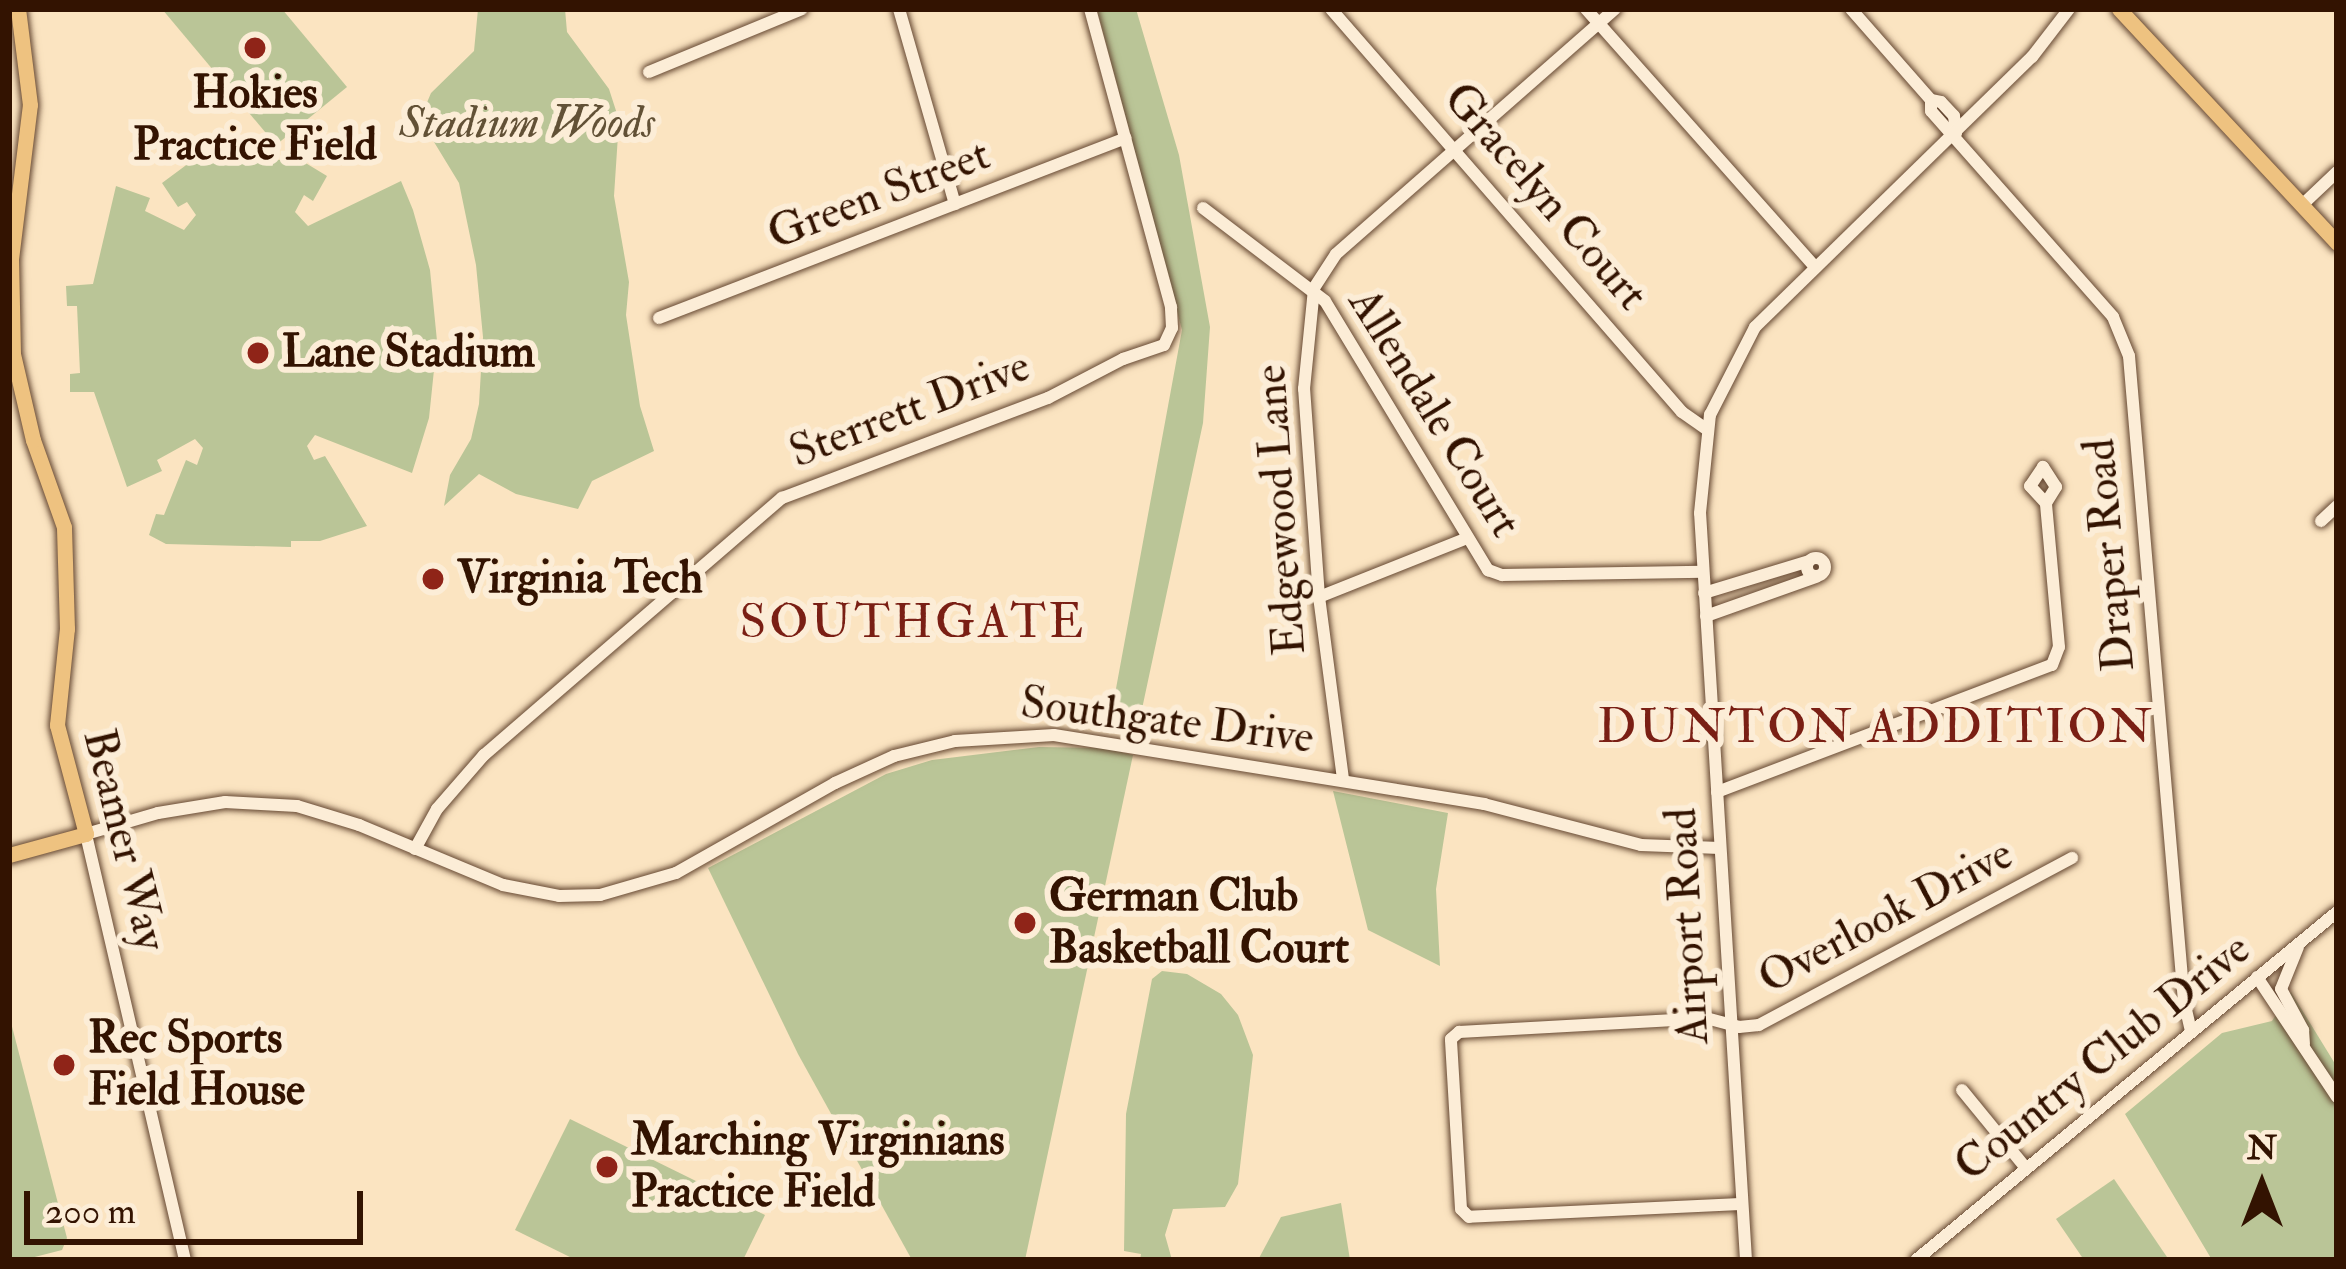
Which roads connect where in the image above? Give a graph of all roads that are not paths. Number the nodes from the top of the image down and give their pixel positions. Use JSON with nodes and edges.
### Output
{"nodes":[{"id":1,"x":18,"y":9,"type":"edge"},
{"id":2,"x":802,"y":9,"type":"edge"},
{"id":3,"x":899,"y":9,"type":"edge"},
{"id":4,"x":1090,"y":9,"type":"edge"},
{"id":5,"x":1331,"y":9,"type":"edge"},
{"id":6,"x":1586,"y":9,"type":"edge"},
{"id":7,"x":1615,"y":9,"type":"edge"},
{"id":8,"x":1851,"y":9,"type":"edge"},
{"id":9,"x":2069,"y":9,"type":"edge"},
{"id":10,"x":2120,"y":9,"type":"edge"},
{"id":11,"x":1599,"y":23,"type":"junction"},
{"id":12,"x":649,"y":72,"type":"dead end"},
{"id":13,"x":1956,"y":133,"type":"junction"},
{"id":14,"x":1126,"y":138,"type":"junction"},
{"id":15,"x":1455,"y":149,"type":"junction"},
{"id":16,"x":2337,"y":172,"type":"edge"},
{"id":17,"x":956,"y":204,"type":"junction"},
{"id":18,"x":2301,"y":206,"type":"junction"},
{"id":19,"x":1204,"y":208,"type":"dead end"},
{"id":20,"x":2337,"y":244,"type":"edge"},
{"id":21,"x":1815,"y":266,"type":"junction"},
{"id":22,"x":1314,"y":288,"type":"junction"},
{"id":23,"x":659,"y":318,"type":"dead end"},
{"id":24,"x":1706,"y":430,"type":"junction"},
{"id":25,"x":2046,"y":503,"type":"dead end"},
{"id":26,"x":2337,"y":506,"type":"edge"},
{"id":27,"x":2321,"y":521,"type":"dead end"},
{"id":28,"x":1467,"y":538,"type":"junction"},
{"id":29,"x":1703,"y":572,"type":"junction"},
{"id":30,"x":1705,"y":592,"type":"junction"},
{"id":31,"x":1319,"y":597,"type":"junction"},
{"id":32,"x":1706,"y":616,"type":"junction"},
{"id":33,"x":1343,"y":779,"type":"junction"},
{"id":34,"x":1717,"y":792,"type":"junction"},
{"id":35,"x":86,"y":834,"type":"junction"},
{"id":36,"x":1720,"y":848,"type":"junction"},
{"id":37,"x":415,"y":849,"type":"junction"},
{"id":38,"x":9,"y":855,"type":"edge"},
{"id":39,"x":2072,"y":858,"type":"dead end"},
{"id":40,"x":2337,"y":912,"type":"edge"},
{"id":41,"x":2302,"y":941,"type":"junction"},
{"id":42,"x":2257,"y":977,"type":"junction"},
{"id":43,"x":1730,"y":1024,"type":"junction"},
{"id":44,"x":2191,"y":1031,"type":"junction"},
{"id":45,"x":2304,"y":1044,"type":"junction"},
{"id":46,"x":1963,"y":1090,"type":"dead end"},
{"id":47,"x":2337,"y":1097,"type":"edge"},
{"id":48,"x":2025,"y":1167,"type":"junction"},
{"id":49,"x":1740,"y":1204,"type":"junction"},
{"id":50,"x":184,"y":1260,"type":"edge"},
{"id":51,"x":1746,"y":1260,"type":"edge"},
{"id":52,"x":1916,"y":1260,"type":"edge"}],
"edges":[{"from":1,"to":35,"type":"main road","name":"Beamer Way"},
{"from":2,"to":12,"type":"street"},
{"from":3,"to":17,"type":"street"},
{"from":4,"to":14,"type":"street"},
{"from":5,"to":15,"type":"street","name":"Gracelyn Court"},
{"from":6,"to":11,"type":"street"},
{"from":7,"to":11,"type":"street"},
{"from":8,"to":13,"type":"street","name":"Draper Road"},
{"from":9,"to":13,"type":"street","name":"Airport Road"},
{"from":10,"to":18,"type":"main road"},
{"from":11,"to":15,"type":"street"},
{"from":11,"to":21,"type":"street"},
{"from":13,"to":21,"type":"street","name":"Airport Road"},
{"from":13,"to":44,"type":"street","name":"Draper Road"},
{"from":14,"to":17,"type":"street","name":"Green Street"},
{"from":14,"to":37,"type":"street","name":"Sterrett Drive"},
{"from":15,"to":22,"type":"street"},
{"from":15,"to":24,"type":"street","name":"Gracelyn Court"},
{"from":16,"to":18,"type":"street"},
{"from":17,"to":23,"type":"street","name":"Green Street"},
{"from":18,"to":20,"type":"main road"},
{"from":19,"to":22,"type":"street","name":"Allendale Court"},
{"from":21,"to":24,"type":"street","name":"Airport Road"},
{"from":22,"to":28,"type":"street","name":"Allendale Court"},
{"from":22,"to":31,"type":"street","name":"Edgewood Lane"},
{"from":24,"to":29,"type":"street","name":"Airport Road"},
{"from":25,"to":34,"type":"street"},
{"from":26,"to":27,"type":"street"},
{"from":28,"to":29,"type":"street","name":"Allendale Court"},
{"from":28,"to":31,"type":"street"},
{"from":29,"to":30,"type":"street","name":"Airport Road"},
{"from":30,"to":32,"type":"street","name":"Airport Road"},
{"from":30,"to":32,"type":"street"},
{"from":31,"to":33,"type":"street","name":"Edgewood Lane"},
{"from":32,"to":34,"type":"street","name":"Airport Road"},
{"from":33,"to":36,"type":"street","name":"Southgate Drive"},
{"from":33,"to":37,"type":"street","name":"Southgate Drive"},
{"from":34,"to":36,"type":"street","name":"Airport Road"},
{"from":35,"to":37,"type":"street","name":"Southgate Drive"},
{"from":35,"to":38,"type":"main road","name":"Southgate Drive"},
{"from":35,"to":50,"type":"street","name":"Beamer Way"},
{"from":36,"to":43,"type":"street","name":"Airport Road"},
{"from":39,"to":43,"type":"street","name":"Overlook Drive"},
{"from":40,"to":41,"type":"street","name":"Country Club Drive"},
{"from":41,"to":42,"type":"street","name":"Country Club Drive"},
{"from":41,"to":45,"type":"street"},
{"from":42,"to":44,"type":"street","name":"Country Club Drive"},
{"from":42,"to":45,"type":"street"},
{"from":43,"to":49,"type":"street","name":"Airport Road"},
{"from":43,"to":49,"type":"street","name":"Overlook Drive"},
{"from":44,"to":48,"type":"street","name":"Country Club Drive"},
{"from":45,"to":47,"type":"street"},
{"from":46,"to":48,"type":"street"},
{"from":48,"to":52,"type":"street","name":"Country Club Drive"},
{"from":49,"to":51,"type":"street","name":"Airport Road"}]}
